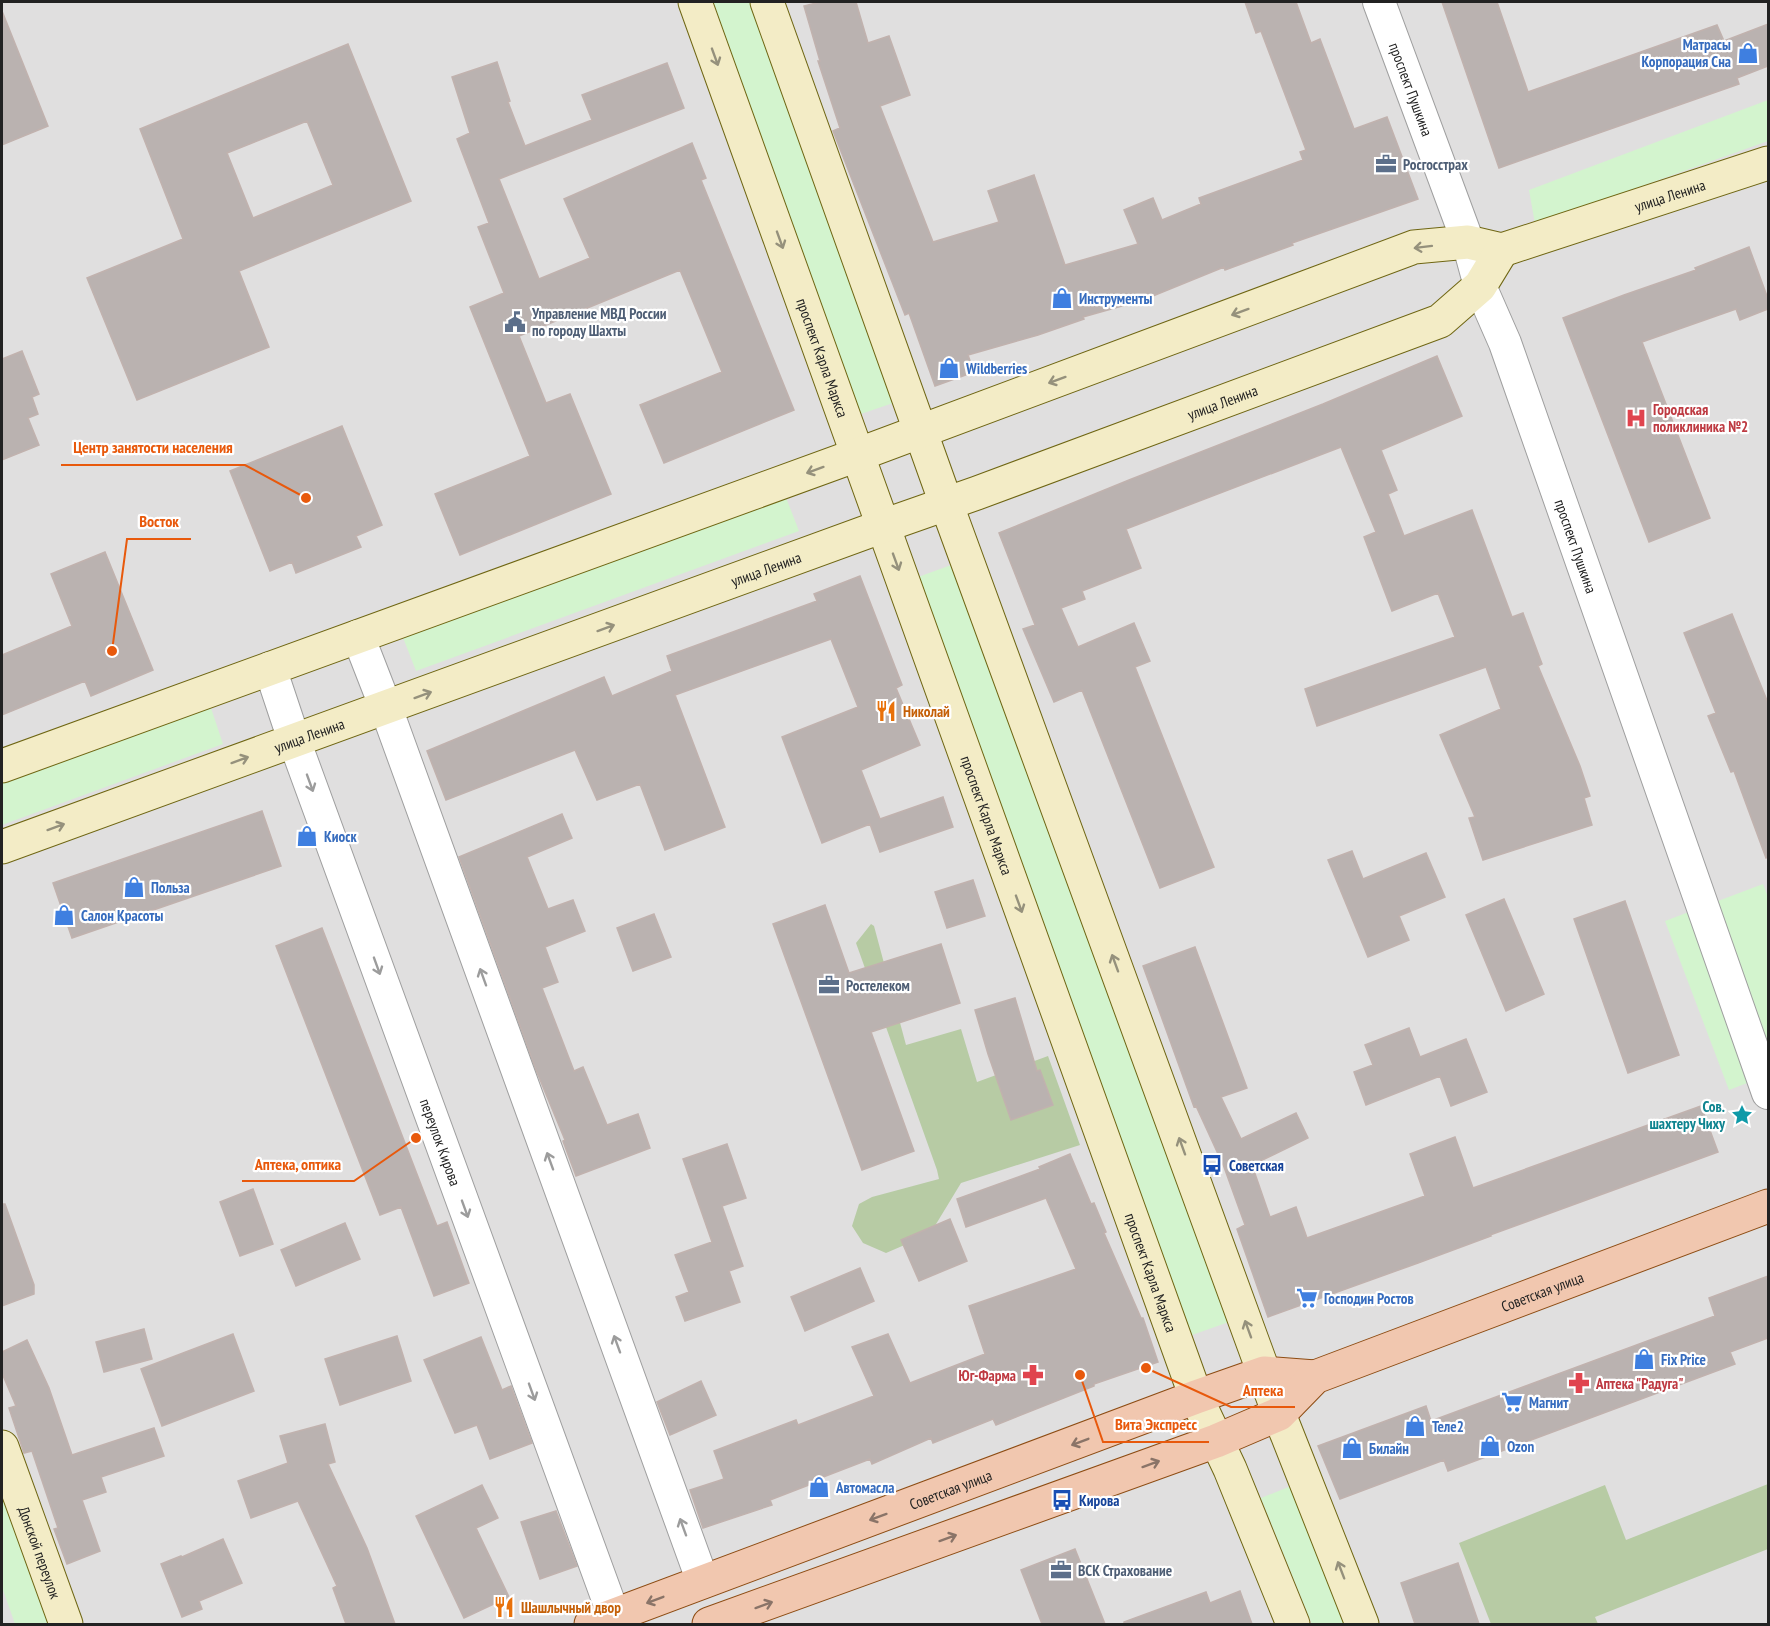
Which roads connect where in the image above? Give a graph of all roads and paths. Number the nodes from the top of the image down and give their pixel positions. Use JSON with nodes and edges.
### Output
{"nodes":[{"id":1,"x":695,"y":2,"type":"edge"},
{"id":2,"x":766,"y":2,"type":"edge"},
{"id":3,"x":1379,"y":2,"type":"edge"},
{"id":4,"x":1768,"y":163,"type":"edge"},
{"id":5,"x":1468,"y":242,"type":"junction"},
{"id":6,"x":1502,"y":250,"type":"junction"},
{"id":7,"x":1480,"y":286,"type":"junction"},
{"id":8,"x":920,"y":431,"type":"junction"},
{"id":9,"x":857,"y":455,"type":"junction"},
{"id":10,"x":946,"y":503,"type":"junction"},
{"id":11,"x":883,"y":526,"type":"junction"},
{"id":12,"x":358,"y":636,"type":"junction"},
{"id":13,"x":270,"y":668,"type":"junction"},
{"id":14,"x":386,"y":708,"type":"junction"},
{"id":15,"x":294,"y":740,"type":"junction"},
{"id":16,"x":2,"y":766,"type":"edge"},
{"id":17,"x":2,"y":847,"type":"edge"},
{"id":18,"x":1768,"y":1094,"type":"edge"},
{"id":19,"x":1768,"y":1206,"type":"edge"},
{"id":20,"x":1264,"y":1373,"type":"junction"},
{"id":21,"x":1315,"y":1377,"type":"junction"},
{"id":22,"x":1196,"y":1397,"type":"junction"},
{"id":23,"x":1279,"y":1414,"type":"junction"},
{"id":24,"x":1216,"y":1441,"type":"junction"},
{"id":25,"x":2,"y":1447,"type":"edge"},
{"id":26,"x":703,"y":1582,"type":"junction"},
{"id":27,"x":602,"y":1620,"type":"edge"},
{"id":28,"x":66,"y":1624,"type":"edge"},
{"id":29,"x":711,"y":1624,"type":"edge"},
{"id":30,"x":1293,"y":1624,"type":"edge"},
{"id":31,"x":1362,"y":1624,"type":"edge"}],
"edges":[{"from":1,"to":9,"type":"main road","name":"проспект Карла Маркса","one_way":true},
{"from":2,"to":8,"type":"main road"},
{"from":3,"to":5,"type":"street","name":"проспект Пушкина"},
{"from":4,"to":6,"type":"main road","name":"улица Ленина"},
{"from":5,"to":6,"type":"main road"},
{"from":5,"to":7,"type":"street","name":"проспект Пушкина"},
{"from":5,"to":8,"type":"main road","one_way":true},
{"from":6,"to":7,"type":"main road","name":"улица Ленина"},
{"from":7,"to":10,"type":"main road","name":"улица Ленина"},
{"from":7,"to":18,"type":"street","name":"проспект Пушкина"},
{"from":8,"to":9,"type":"main road"},
{"from":8,"to":10,"type":"main road"},
{"from":9,"to":11,"type":"main road","name":"проспект Карла Маркса"},
{"from":9,"to":12,"type":"main road","one_way":true},
{"from":10,"to":11,"type":"main road","name":"улица Ленина"},
{"from":20,"to":10,"type":"main road","one_way":true},
{"from":14,"to":11,"type":"main road","name":"улица Ленина","one_way":true},
{"from":11,"to":22,"type":"main road","name":"проспект Карла Маркса","one_way":true},
{"from":12,"to":13,"type":"main road"},
{"from":12,"to":14,"type":"street"},
{"from":13,"to":15,"type":"street","name":"переулок Кирова"},
{"from":13,"to":16,"type":"main road"},
{"from":14,"to":15,"type":"main road","name":"улица Ленина"},
{"from":26,"to":14,"type":"street","one_way":true},
{"from":17,"to":15,"type":"main road","name":"улица Ленина","one_way":true},
{"from":15,"to":27,"type":"street","name":"переулок Кирова","one_way":true},
{"from":19,"to":21,"type":"main road","name":"Советская улица"},
{"from":20,"to":21,"type":"main road","name":"Советская улица"},
{"from":20,"to":22,"type":"main road","name":"Советская улица"},
{"from":20,"to":23,"type":"main road"},
{"from":21,"to":23,"type":"main road","name":"Советская улица"},
{"from":22,"to":24,"type":"main road","name":"проспект Карла Маркса"},
{"from":22,"to":26,"type":"main road","name":"Советская улица","one_way":true},
{"from":23,"to":24,"type":"main road","name":"Советская улица"},
{"from":31,"to":23,"type":"main road","one_way":true},
{"from":29,"to":24,"type":"main road","name":"Советская улица","one_way":true},
{"from":24,"to":30,"type":"main road","name":"проспект Карла Маркса"},
{"from":25,"to":28,"type":"main road","name":"Донской переулок"},
{"from":26,"to":27,"type":"main road","name":"Советская улица","one_way":true}]}
